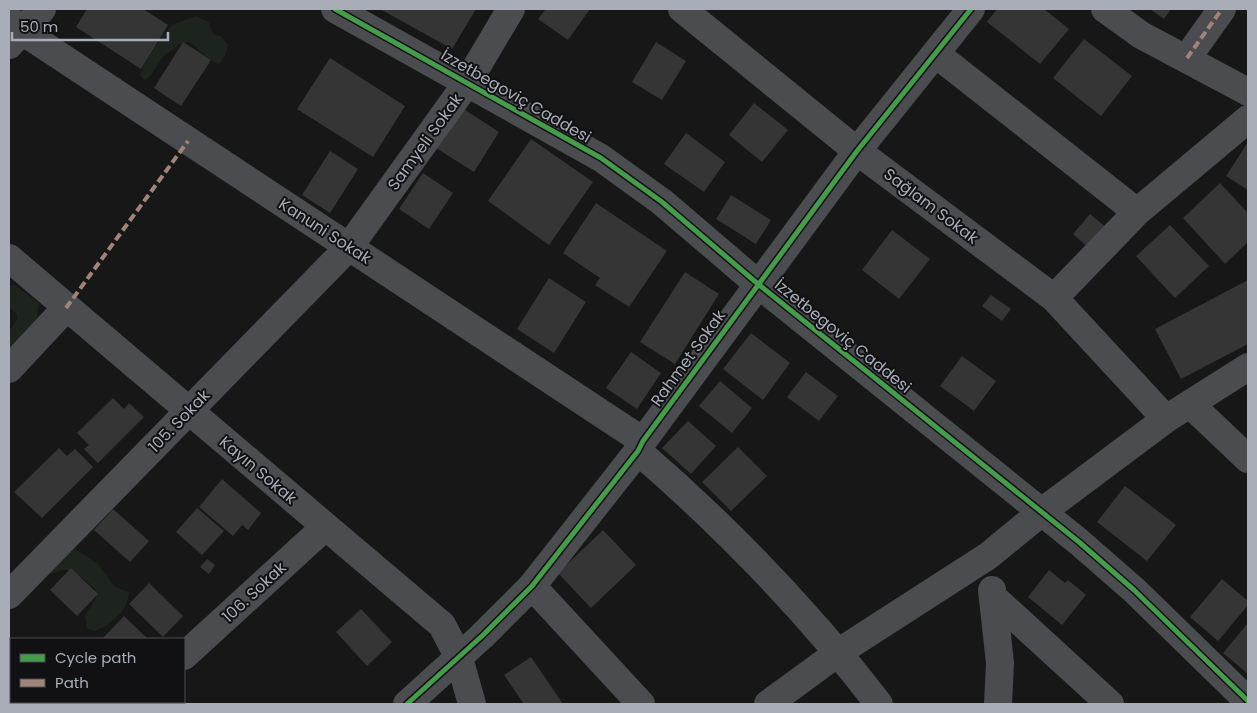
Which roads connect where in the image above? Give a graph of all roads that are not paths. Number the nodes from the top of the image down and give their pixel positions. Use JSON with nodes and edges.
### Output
{"nodes":[{"id":1,"x":42,"y":9,"type":"edge"},
{"id":2,"x":335,"y":9,"type":"edge"},
{"id":3,"x":511,"y":9,"type":"edge"},
{"id":4,"x":682,"y":9,"type":"edge"},
{"id":5,"x":971,"y":9,"type":"edge"},
{"id":6,"x":1106,"y":9,"type":"edge"},
{"id":7,"x":1222,"y":9,"type":"edge"},
{"id":8,"x":13,"y":32,"type":"edge"},
{"id":9,"x":936,"y":54,"type":"junction"},
{"id":10,"x":1187,"y":58,"type":"junction"},
{"id":11,"x":468,"y":82,"type":"junction"},
{"id":12,"x":1248,"y":92,"type":"edge"},
{"id":13,"x":1248,"y":119,"type":"edge"},
{"id":14,"x":857,"y":151,"type":"junction"},
{"id":15,"x":1137,"y":212,"type":"junction"},
{"id":16,"x":349,"y":247,"type":"junction"},
{"id":17,"x":9,"y":258,"type":"edge"},
{"id":18,"x":758,"y":284,"type":"junction"},
{"id":19,"x":1054,"y":298,"type":"junction"},
{"id":20,"x":66,"y":308,"type":"junction"},
{"id":21,"x":1248,"y":368,"type":"edge"},
{"id":22,"x":9,"y":369,"type":"edge"},
{"id":23,"x":1190,"y":404,"type":"junction"},
{"id":24,"x":188,"y":410,"type":"junction"},
{"id":25,"x":1166,"y":419,"type":"junction"},
{"id":26,"x":641,"y":446,"type":"junction"},
{"id":27,"x":1248,"y":459,"type":"edge"},
{"id":28,"x":1043,"y":511,"type":"junction"},
{"id":29,"x":325,"y":527,"type":"junction"},
{"id":30,"x":988,"y":556,"type":"junction"},
{"id":31,"x":532,"y":586,"type":"junction"},
{"id":32,"x":9,"y":595,"type":"edge"},
{"id":33,"x":993,"y":597,"type":"junction"},
{"id":34,"x":839,"y":652,"type":"junction"},
{"id":35,"x":185,"y":655,"type":"edge"},
{"id":36,"x":459,"y":658,"type":"junction"},
{"id":37,"x":1248,"y":701,"type":"edge"},
{"id":38,"x":407,"y":704,"type":"edge"},
{"id":39,"x":472,"y":704,"type":"edge"},
{"id":40,"x":640,"y":704,"type":"edge"},
{"id":41,"x":768,"y":704,"type":"edge"},
{"id":42,"x":879,"y":704,"type":"edge"},
{"id":43,"x":998,"y":704,"type":"edge"},
{"id":44,"x":1110,"y":704,"type":"edge"}],
"edges":[{"from":1,"to":8,"type":"street"},
{"from":2,"to":11,"type":"street","name":"İzzetbegoviç Caddesi"},
{"from":3,"to":11,"type":"street","name":"Samyeli Sokak"},
{"from":4,"to":14,"type":"street","name":"Sağlam Sokak"},
{"from":5,"to":9,"type":"street","name":"Rahmet Sokak"},
{"from":6,"to":10,"type":"street"},
{"from":7,"to":10,"type":"street"},
{"from":8,"to":16,"type":"street","name":"Kanuni Sokak"},
{"from":9,"to":14,"type":"street","name":"Rahmet Sokak"},
{"from":9,"to":15,"type":"street"},
{"from":10,"to":12,"type":"street"},
{"from":11,"to":16,"type":"street","name":"Samyeli Sokak"},
{"from":11,"to":18,"type":"street","name":"İzzetbegoviç Caddesi"},
{"from":13,"to":15,"type":"street"},
{"from":14,"to":18,"type":"street","name":"Rahmet Sokak"},
{"from":14,"to":19,"type":"street","name":"Sağlam Sokak"},
{"from":15,"to":19,"type":"street"},
{"from":16,"to":24,"type":"street","name":"105. Sokak"},
{"from":16,"to":26,"type":"street","name":"Kanuni Sokak"},
{"from":17,"to":20,"type":"street","name":"Kayın Sokak"},
{"from":18,"to":26,"type":"street","name":"Rahmet Sokak"},
{"from":18,"to":28,"type":"street","name":"İzzetbegoviç Caddesi"},
{"from":19,"to":25,"type":"street","name":"Sağlam Sokak"},
{"from":20,"to":22,"type":"street"},
{"from":20,"to":24,"type":"street","name":"Kayın Sokak"},
{"from":21,"to":23,"type":"street"},
{"from":23,"to":25,"type":"street"},
{"from":23,"to":27,"type":"street"},
{"from":24,"to":29,"type":"street","name":"Kayın Sokak"},
{"from":24,"to":32,"type":"street","name":"105. Sokak"},
{"from":25,"to":28,"type":"street"},
{"from":26,"to":31,"type":"street","name":"Rahmet Sokak"},
{"from":26,"to":34,"type":"street","name":"Kanuni Sokak"},
{"from":28,"to":30,"type":"street"},
{"from":28,"to":37,"type":"street","name":"İzzetbegoviç Caddesi"},
{"from":29,"to":35,"type":"street","name":"106. Sokak"},
{"from":29,"to":36,"type":"street","name":"Kayın Sokak"},
{"from":30,"to":33,"type":"street"},
{"from":30,"to":34,"type":"street"},
{"from":31,"to":36,"type":"street","name":"Rahmet Sokak"},
{"from":31,"to":40,"type":"street"},
{"from":33,"to":43,"type":"street"},
{"from":33,"to":44,"type":"street"},
{"from":34,"to":41,"type":"street"},
{"from":34,"to":42,"type":"street","name":"Kanuni Sokak"},
{"from":36,"to":38,"type":"street","name":"Rahmet Sokak"},
{"from":36,"to":39,"type":"street","name":"Kayın Sokak"}]}
